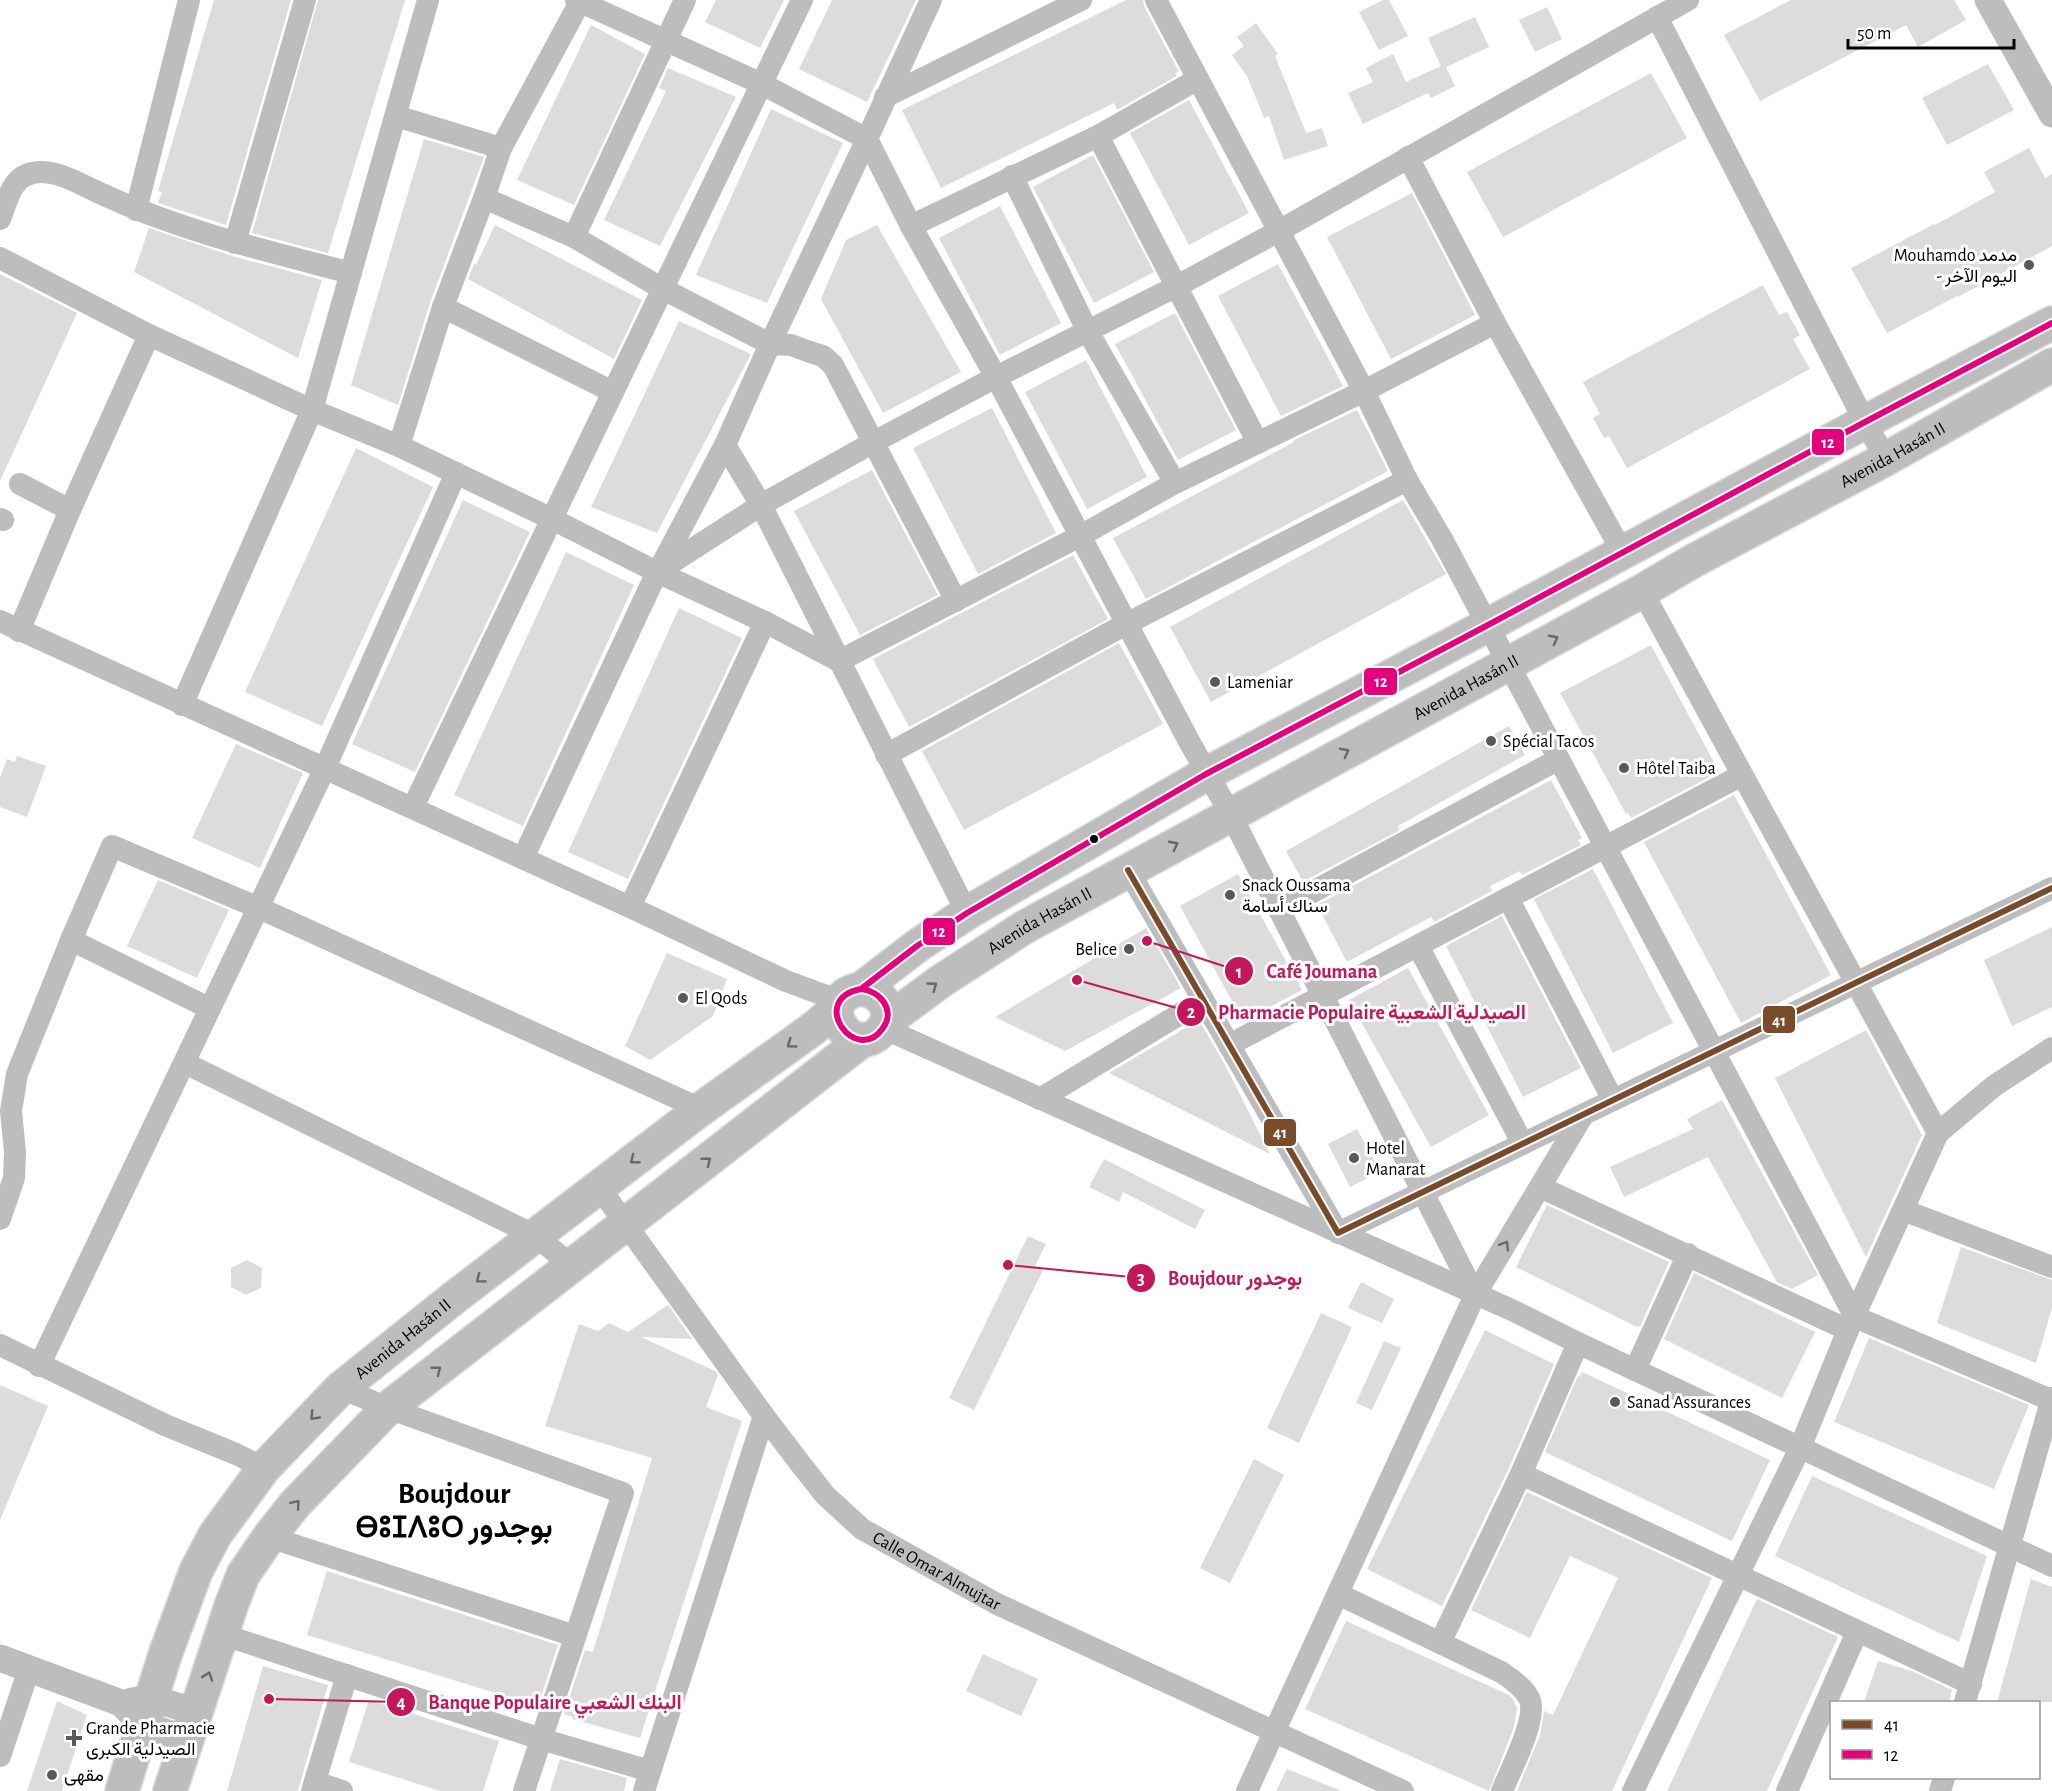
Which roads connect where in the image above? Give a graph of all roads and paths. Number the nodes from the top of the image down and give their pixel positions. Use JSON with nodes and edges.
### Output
{"nodes":[{"id":1,"x":189,"y":0,"type":"edge"},
{"id":2,"x":305,"y":0,"type":"edge"},
{"id":3,"x":428,"y":0,"type":"edge"},
{"id":4,"x":685,"y":0,"type":"edge"},
{"id":5,"x":802,"y":0,"type":"edge"},
{"id":6,"x":931,"y":0,"type":"edge"},
{"id":7,"x":1081,"y":0,"type":"edge"},
{"id":8,"x":1156,"y":0,"type":"edge"},
{"id":9,"x":1688,"y":0,"type":"edge"},
{"id":10,"x":1988,"y":0,"type":"edge"},
{"id":11,"x":579,"y":1,"type":"edge"},
{"id":12,"x":1657,"y":17,"type":"junction"},
{"id":13,"x":666,"y":41,"type":"junction"},
{"id":14,"x":1198,"y":78,"type":"junction"},
{"id":15,"x":762,"y":84,"type":"junction"},
{"id":16,"x":885,"y":97,"type":"junction"},
{"id":17,"x":2052,"y":114,"type":"edge"},
{"id":18,"x":396,"y":116,"type":"junction"},
{"id":19,"x":1098,"y":136,"type":"junction"},
{"id":20,"x":867,"y":139,"type":"junction"},
{"id":21,"x":501,"y":148,"type":"junction"},
{"id":22,"x":1408,"y":158,"type":"junction"},
{"id":23,"x":1012,"y":176,"type":"junction"},
{"id":24,"x":484,"y":198,"type":"junction"},
{"id":25,"x":136,"y":210,"type":"junction"},
{"id":26,"x":0,"y":219,"type":"edge"},
{"id":27,"x":911,"y":226,"type":"junction"},
{"id":28,"x":1277,"y":232,"type":"junction"},
{"id":29,"x":574,"y":237,"type":"junction"},
{"id":30,"x":235,"y":243,"type":"junction"},
{"id":31,"x":0,"y":258,"type":"edge"},
{"id":32,"x":351,"y":273,"type":"junction"},
{"id":33,"x":1177,"y":286,"type":"junction"},
{"id":34,"x":663,"y":289,"type":"junction"},
{"id":35,"x":443,"y":308,"type":"junction"},
{"id":36,"x":1495,"y":323,"type":"junction"},
{"id":37,"x":2052,"y":323,"type":"edge"},
{"id":38,"x":1087,"y":330,"type":"junction"},
{"id":39,"x":149,"y":335,"type":"junction"},
{"id":40,"x":770,"y":344,"type":"junction"},
{"id":41,"x":2052,"y":365,"type":"edge"},
{"id":42,"x":996,"y":377,"type":"junction"},
{"id":43,"x":1364,"y":391,"type":"junction"},
{"id":44,"x":613,"y":392,"type":"junction"},
{"id":45,"x":312,"y":410,"type":"junction"},
{"id":46,"x":1864,"y":422,"type":"junction"},
{"id":47,"x":874,"y":442,"type":"junction"},
{"id":48,"x":1258,"y":443,"type":"junction"},
{"id":49,"x":725,"y":445,"type":"junction"},
{"id":50,"x":399,"y":446,"type":"junction"},
{"id":51,"x":1886,"y":459,"type":"junction"},
{"id":52,"x":456,"y":473,"type":"junction"},
{"id":53,"x":1407,"y":480,"type":"junction"},
{"id":54,"x":1175,"y":483,"type":"junction"},
{"id":55,"x":20,"y":484,"type":"dead end"},
{"id":56,"x":761,"y":505,"type":"junction"},
{"id":57,"x":70,"y":510,"type":"junction"},
{"id":58,"x":552,"y":519,"type":"junction"},
{"id":59,"x":1080,"y":536,"type":"junction"},
{"id":60,"x":1623,"y":553,"type":"junction"},
{"id":61,"x":657,"y":572,"type":"junction"},
{"id":62,"x":1642,"y":591,"type":"junction"},
{"id":63,"x":956,"y":601,"type":"junction"},
{"id":64,"x":765,"y":622,"type":"junction"},
{"id":65,"x":1126,"y":624,"type":"junction"},
{"id":66,"x":1488,"y":625,"type":"junction"},
{"id":67,"x":10,"y":626,"type":"edge"},
{"id":68,"x":839,"y":661,"type":"junction"},
{"id":69,"x":1508,"y":664,"type":"junction"},
{"id":70,"x":182,"y":705,"type":"junction"},
{"id":71,"x":886,"y":755,"type":"junction"},
{"id":72,"x":1559,"y":759,"type":"junction"},
{"id":73,"x":325,"y":768,"type":"junction"},
{"id":74,"x":1206,"y":774,"type":"junction"},
{"id":75,"x":1742,"y":775,"type":"junction"},
{"id":76,"x":413,"y":807,"type":"junction"},
{"id":77,"x":1231,"y":815,"type":"junction"},
{"id":78,"x":1605,"y":847,"type":"junction"},
{"id":79,"x":523,"y":858,"type":"junction"},
{"id":80,"x":1128,"y":870,"type":"junction"},
{"id":81,"x":2052,"y":888,"type":"edge"},
{"id":82,"x":1508,"y":898,"type":"junction"},
{"id":83,"x":258,"y":907,"type":"junction"},
{"id":84,"x":630,"y":907,"type":"junction"},
{"id":85,"x":1279,"y":910,"type":"junction"},
{"id":86,"x":966,"y":913,"type":"junction"},
{"id":87,"x":70,"y":940,"type":"junction"},
{"id":88,"x":1418,"y":946,"type":"junction"},
{"id":89,"x":1856,"y":982,"type":"junction"},
{"id":90,"x":1323,"y":996,"type":"junction"},
{"id":91,"x":846,"y":999,"type":"junction"},
{"id":92,"x":1203,"y":1000,"type":"junction"},
{"id":93,"x":209,"y":1008,"type":"junction"},
{"id":94,"x":878,"y":1030,"type":"junction"},
{"id":95,"x":1229,"y":1045,"type":"junction"},
{"id":96,"x":2052,"y":1048,"type":"edge"},
{"id":97,"x":1714,"y":1051,"type":"junction"},
{"id":98,"x":185,"y":1063,"type":"junction"},
{"id":99,"x":1040,"y":1099,"type":"junction"},
{"id":100,"x":1613,"y":1100,"type":"junction"},
{"id":101,"x":701,"y":1108,"type":"junction"},
{"id":102,"x":1583,"y":1115,"type":"junction"},
{"id":103,"x":1938,"y":1133,"type":"junction"},
{"id":104,"x":1523,"y":1144,"type":"junction"},
{"id":105,"x":599,"y":1187,"type":"junction"},
{"id":106,"x":1540,"y":1187,"type":"junction"},
{"id":107,"x":1423,"y":1192,"type":"junction"},
{"id":108,"x":1903,"y":1210,"type":"junction"},
{"id":109,"x":0,"y":1219,"type":"edge"},
{"id":110,"x":626,"y":1224,"type":"junction"},
{"id":111,"x":1338,"y":1233,"type":"junction"},
{"id":112,"x":536,"y":1236,"type":"junction"},
{"id":113,"x":1688,"y":1254,"type":"junction"},
{"id":114,"x":572,"y":1266,"type":"junction"},
{"id":115,"x":2052,"y":1267,"type":"edge"},
{"id":116,"x":1475,"y":1295,"type":"junction"},
{"id":117,"x":1852,"y":1324,"type":"junction"},
{"id":118,"x":1578,"y":1343,"type":"junction"},
{"id":119,"x":0,"y":1345,"type":"edge"},
{"id":120,"x":39,"y":1366,"type":"junction"},
{"id":121,"x":1635,"y":1370,"type":"junction"},
{"id":122,"x":341,"y":1388,"type":"junction"},
{"id":123,"x":2052,"y":1399,"type":"edge"},
{"id":124,"x":388,"y":1408,"type":"junction"},
{"id":125,"x":764,"y":1416,"type":"junction"},
{"id":126,"x":1800,"y":1448,"type":"junction"},
{"id":127,"x":264,"y":1468,"type":"junction"},
{"id":128,"x":1521,"y":1474,"type":"junction"},
{"id":129,"x":269,"y":1537,"type":"junction"},
{"id":130,"x":2010,"y":1546,"type":"junction"},
{"id":131,"x":2052,"y":1566,"type":"edge"},
{"id":132,"x":1738,"y":1576,"type":"junction"},
{"id":133,"x":1338,"y":1594,"type":"junction"},
{"id":134,"x":1857,"y":1632,"type":"junction"},
{"id":135,"x":221,"y":1634,"type":"junction"},
{"id":136,"x":575,"y":1636,"type":"junction"},
{"id":137,"x":1440,"y":1643,"type":"junction"},
{"id":138,"x":0,"y":1658,"type":"edge"},
{"id":139,"x":29,"y":1670,"type":"junction"},
{"id":140,"x":347,"y":1675,"type":"junction"},
{"id":141,"x":1968,"y":1693,"type":"edge"},
{"id":142,"x":138,"y":1709,"type":"junction"},
{"id":143,"x":191,"y":1726,"type":"junction"},
{"id":144,"x":1274,"y":1732,"type":"junction"},
{"id":145,"x":541,"y":1740,"type":"junction"},
{"id":146,"x":0,"y":1756,"type":"edge"},
{"id":147,"x":647,"y":1781,"type":"edge"},
{"id":148,"x":1356,"y":1781,"type":"edge"},
{"id":149,"x":314,"y":1787,"type":"edge"},
{"id":150,"x":122,"y":1791,"type":"edge"},
{"id":151,"x":170,"y":1791,"type":"edge"},
{"id":152,"x":342,"y":1791,"type":"edge"},
{"id":153,"x":524,"y":1791,"type":"edge"},
{"id":154,"x":1247,"y":1791,"type":"edge"},
{"id":155,"x":1403,"y":1791,"type":"edge"},
{"id":156,"x":1502,"y":1791,"type":"edge"},
{"id":157,"x":1633,"y":1791,"type":"edge"},
{"id":158,"x":1787,"y":1791,"type":"edge"}],
"edges":[{"from":1,"to":25,"type":"street"},
{"from":2,"to":30,"type":"street"},
{"from":3,"to":18,"type":"street"},
{"from":4,"to":13,"type":"street"},
{"from":5,"to":15,"type":"street"},
{"from":6,"to":16,"type":"street"},
{"from":7,"to":16,"type":"street"},
{"from":8,"to":14,"type":"street"},
{"from":9,"to":12,"type":"street"},
{"from":10,"to":17,"type":"street"},
{"from":11,"to":13,"type":"street"},
{"from":11,"to":21,"type":"street"},
{"from":12,"to":22,"type":"street"},
{"from":12,"to":46,"type":"street"},
{"from":13,"to":15,"type":"street"},
{"from":13,"to":29,"type":"street"},
{"from":14,"to":19,"type":"street"},
{"from":14,"to":28,"type":"street"},
{"from":15,"to":20,"type":"street"},
{"from":15,"to":34,"type":"street"},
{"from":16,"to":20,"type":"street"},
{"from":18,"to":21,"type":"street"},
{"from":18,"to":32,"type":"street"},
{"from":19,"to":23,"type":"street"},
{"from":19,"to":33,"type":"street"},
{"from":20,"to":27,"type":"street"},
{"from":20,"to":40,"type":"street"},
{"from":21,"to":24,"type":"street"},
{"from":22,"to":28,"type":"street"},
{"from":22,"to":36,"type":"street"},
{"from":23,"to":27,"type":"street"},
{"from":23,"to":38,"type":"street"},
{"from":24,"to":29,"type":"street"},
{"from":24,"to":35,"type":"street"},
{"from":25,"to":26,"type":"street"},
{"from":25,"to":30,"type":"street"},
{"from":27,"to":42,"type":"street"},
{"from":28,"to":33,"type":"street"},
{"from":28,"to":43,"type":"street"},
{"from":29,"to":34,"type":"street"},
{"from":30,"to":32,"type":"street"},
{"from":31,"to":39,"type":"street"},
{"from":32,"to":45,"type":"street"},
{"from":33,"to":38,"type":"street"},
{"from":33,"to":48,"type":"street"},
{"from":34,"to":40,"type":"street"},
{"from":34,"to":44,"type":"street"},
{"from":35,"to":44,"type":"street"},
{"from":35,"to":50,"type":"street"},
{"from":36,"to":43,"type":"street"},
{"from":36,"to":60,"type":"street"},
{"from":37,"to":46,"type":"main road","name":"Avenida Hasán II"},
{"from":38,"to":42,"type":"street"},
{"from":38,"to":54,"type":"street"},
{"from":39,"to":45,"type":"street"},
{"from":39,"to":57,"type":"street"},
{"from":40,"to":47,"type":"street"},
{"from":40,"to":49,"type":"street"},
{"from":41,"to":51,"type":"main road","name":"Avenida Hasán II"},
{"from":42,"to":47,"type":"street"},
{"from":42,"to":59,"type":"street"},
{"from":43,"to":48,"type":"street"},
{"from":43,"to":53,"type":"street"},
{"from":44,"to":58,"type":"street"},
{"from":45,"to":50,"type":"street"},
{"from":45,"to":70,"type":"street"},
{"from":46,"to":51,"type":"street"},
{"from":46,"to":60,"type":"main road","name":"Avenida Hasán II"},
{"from":47,"to":56,"type":"street"},
{"from":47,"to":63,"type":"street"},
{"from":48,"to":54,"type":"street"},
{"from":49,"to":56,"type":"street"},
{"from":49,"to":61,"type":"street"},
{"from":50,"to":52,"type":"street"},
{"from":51,"to":62,"type":"main road","name":"Avenida Hasán II"},
{"from":52,"to":58,"type":"street"},
{"from":52,"to":73,"type":"street"},
{"from":53,"to":65,"type":"street"},
{"from":53,"to":66,"type":"street"},
{"from":54,"to":59,"type":"street"},
{"from":55,"to":57,"type":"street"},
{"from":56,"to":61,"type":"street"},
{"from":56,"to":68,"type":"street"},
{"from":57,"to":67,"type":"street"},
{"from":58,"to":61,"type":"street"},
{"from":58,"to":76,"type":"street"},
{"from":59,"to":63,"type":"street"},
{"from":59,"to":65,"type":"street"},
{"from":60,"to":66,"type":"main road","name":"Avenida Hasán II"},
{"from":61,"to":64,"type":"street"},
{"from":61,"to":79,"type":"street"},
{"from":69,"to":62,"type":"main road","name":"Avenida Hasán II","one_way":true},
{"from":62,"to":75,"type":"street"},
{"from":63,"to":68,"type":"street"},
{"from":64,"to":68,"type":"street"},
{"from":64,"to":84,"type":"street"},
{"from":65,"to":71,"type":"street"},
{"from":65,"to":74,"type":"street"},
{"from":66,"to":69,"type":"street"},
{"from":66,"to":74,"type":"main road","name":"Avenida Hasán II"},
{"from":67,"to":70,"type":"street"},
{"from":68,"to":71,"type":"street"},
{"from":69,"to":72,"type":"street"},
{"from":77,"to":69,"type":"main road","name":"Avenida Hasán II","one_way":true},
{"from":70,"to":73,"type":"street"},
{"from":71,"to":86,"type":"street"},
{"from":72,"to":78,"type":"street"},
{"from":72,"to":85,"type":"street"},
{"from":73,"to":76,"type":"street"},
{"from":73,"to":83,"type":"street"},
{"from":74,"to":77,"type":"street"},
{"from":74,"to":86,"type":"main road","name":"Avenida Hasán II"},
{"from":75,"to":78,"type":"street"},
{"from":75,"to":89,"type":"street"},
{"from":76,"to":79,"type":"street"},
{"from":80,"to":77,"type":"main road","name":"Avenida Hasán II","one_way":true},
{"from":77,"to":85,"type":"street"},
{"from":78,"to":82,"type":"street"},
{"from":78,"to":97,"type":"street"},
{"from":79,"to":84,"type":"street"},
{"from":80,"to":92,"type":"street"},
{"from":94,"to":80,"type":"main road","name":"Avenida Hasán II","one_way":true},
{"from":81,"to":89,"type":"street"},
{"from":82,"to":88,"type":"street"},
{"from":82,"to":100,"type":"street"},
{"from":83,"to":87,"type":"street"},
{"from":83,"to":93,"type":"street"},
{"from":83,"to":101,"type":"street"},
{"from":84,"to":91,"type":"street"},
{"from":85,"to":90,"type":"street"},
{"from":86,"to":91,"type":"main road","name":"Avenida Hasán II"},
{"from":87,"to":93,"type":"street"},
{"from":87,"to":109,"type":"street"},
{"from":88,"to":90,"type":"street"},
{"from":88,"to":104,"type":"street"},
{"from":89,"to":97,"type":"street"},
{"from":89,"to":103,"type":"street"},
{"from":90,"to":95,"type":"street"},
{"from":90,"to":107,"type":"street"},
{"from":91,"to":94,"type":"main road"},
{"from":91,"to":94,"type":"main road"},
{"from":91,"to":101,"type":"main road","name":"Avenida Hasán II","one_way":true},
{"from":92,"to":95,"type":"street"},
{"from":92,"to":99,"type":"street"},
{"from":93,"to":98,"type":"street"},
{"from":94,"to":99,"type":"street"},
{"from":110,"to":94,"type":"main road","name":"Avenida Hasán II","one_way":true},
{"from":95,"to":111,"type":"street"},
{"from":96,"to":103,"type":"street"},
{"from":97,"to":100,"type":"street"},
{"from":97,"to":117,"type":"street"},
{"from":98,"to":112,"type":"street"},
{"from":98,"to":120,"type":"street"},
{"from":99,"to":111,"type":"street"},
{"from":100,"to":102,"type":"street"},
{"from":101,"to":105,"type":"main road","name":"Avenida Hasán II","one_way":true},
{"from":102,"to":104,"type":"street"},
{"from":102,"to":106,"type":"street"},
{"from":103,"to":108,"type":"street"},
{"from":104,"to":107,"type":"street"},
{"from":105,"to":110,"type":"street","name":"Calle Omar Almujtar"},
{"from":105,"to":112,"type":"main road","name":"Avenida Hasán II"},
{"from":106,"to":113,"type":"street"},
{"from":116,"to":106,"type":"street","one_way":true},
{"from":107,"to":111,"type":"street"},
{"from":107,"to":116,"type":"street"},
{"from":108,"to":115,"type":"street"},
{"from":108,"to":117,"type":"street"},
{"from":110,"to":114,"type":"main road","name":"Avenida Hasán II"},
{"from":110,"to":125,"type":"street","name":"Calle Omar Almujtar"},
{"from":111,"to":116,"type":"street"},
{"from":112,"to":114,"type":"street"},
{"from":112,"to":122,"type":"main road","name":"Avenida Hasán II","one_way":true},
{"from":113,"to":117,"type":"street"},
{"from":113,"to":121,"type":"street"},
{"from":124,"to":114,"type":"main road","name":"Avenida Hasán II","one_way":true},
{"from":116,"to":118,"type":"street"},
{"from":116,"to":133,"type":"street"},
{"from":117,"to":123,"type":"street"},
{"from":117,"to":126,"type":"street"},
{"from":118,"to":121,"type":"street"},
{"from":118,"to":128,"type":"street"},
{"from":119,"to":120,"type":"street"},
{"from":120,"to":127,"type":"street"},
{"from":121,"to":126,"type":"street"},
{"from":122,"to":124,"type":"street"},
{"from":122,"to":127,"type":"main road","name":"Avenida Hasán II","one_way":true},
{"from":123,"to":130,"type":"street"},
{"from":129,"to":124,"type":"main road","name":"Avenida Hasán II","one_way":true},
{"from":124,"to":136,"type":"street"},
{"from":125,"to":144,"type":"street","name":"Calle Omar Almujtar"},
{"from":125,"to":147,"type":"street"},
{"from":126,"to":130,"type":"street"},
{"from":126,"to":132,"type":"street"},
{"from":127,"to":142,"type":"main road","name":"Avenida Hasán II"},
{"from":128,"to":132,"type":"street"},
{"from":128,"to":137,"type":"street"},
{"from":129,"to":135,"type":"main road","name":"Avenida Hasán II"},
{"from":129,"to":136,"type":"street"},
{"from":130,"to":131,"type":"street"},
{"from":130,"to":141,"type":"street"},
{"from":132,"to":134,"type":"street"},
{"from":132,"to":157,"type":"street"},
{"from":133,"to":137,"type":"street"},
{"from":133,"to":144,"type":"street"},
{"from":134,"to":141,"type":"street"},
{"from":134,"to":158,"type":"street"},
{"from":135,"to":140,"type":"street"},
{"from":143,"to":135,"type":"main road","name":"Avenida Hasán II","one_way":true},
{"from":136,"to":145,"type":"street"},
{"from":137,"to":156,"type":"street"},
{"from":138,"to":139,"type":"street"},
{"from":139,"to":142,"type":"street"},
{"from":139,"to":146,"type":"street"},
{"from":140,"to":145,"type":"street"},
{"from":140,"to":149,"type":"street"},
{"from":142,"to":143,"type":"street"},
{"from":142,"to":150,"type":"main road","name":"Avenida Hasán II"},
{"from":143,"to":151,"type":"main road","name":"Avenida Hasán II"},
{"from":144,"to":148,"type":"street","name":"Calle Omar Almujtar"},
{"from":144,"to":154,"type":"street"},
{"from":145,"to":147,"type":"street"},
{"from":145,"to":153,"type":"street"},
{"from":148,"to":155,"type":"street","name":"Calle Omar Almujtar"},
{"from":149,"to":152,"type":"street"}]}
